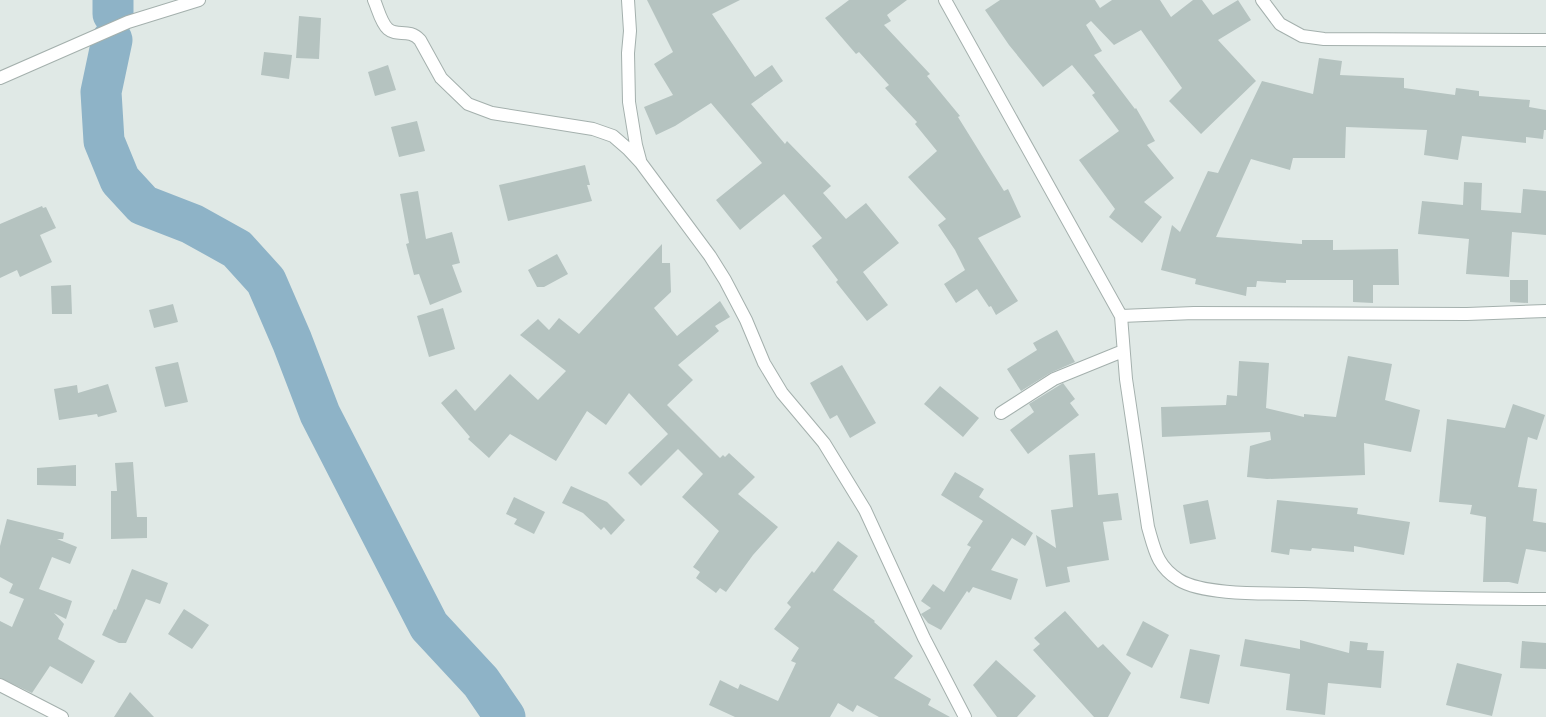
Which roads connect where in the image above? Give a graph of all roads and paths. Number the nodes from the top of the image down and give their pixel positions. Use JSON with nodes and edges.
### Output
{"nodes":[{"id":1,"x":199,"y":0,"type":"edge"},
{"id":2,"x":374,"y":0,"type":"edge"},
{"id":3,"x":628,"y":0,"type":"edge"},
{"id":4,"x":945,"y":0,"type":"edge"},
{"id":5,"x":1262,"y":0,"type":"edge"},
{"id":6,"x":1546,"y":40,"type":"edge"},
{"id":7,"x":0,"y":78,"type":"edge"},
{"id":8,"x":641,"y":163,"type":"junction"},
{"id":9,"x":1546,"y":311,"type":"edge"},
{"id":10,"x":1121,"y":316,"type":"junction"},
{"id":11,"x":1123,"y":351,"type":"junction"},
{"id":12,"x":1001,"y":413,"type":"dead end"},
{"id":13,"x":1546,"y":599,"type":"edge"},
{"id":14,"x":0,"y":685,"type":"edge"},
{"id":15,"x":62,"y":717,"type":"edge"},
{"id":16,"x":965,"y":717,"type":"edge"}],
"edges":[{"from":1,"to":7,"type":"street"},
{"from":2,"to":8,"type":"street"},
{"from":3,"to":8,"type":"street"},
{"from":4,"to":10,"type":"street"},
{"from":5,"to":6,"type":"street"},
{"from":8,"to":16,"type":"street"},
{"from":9,"to":10,"type":"street"},
{"from":10,"to":11,"type":"street"},
{"from":11,"to":12,"type":"street"},
{"from":11,"to":13,"type":"street"},
{"from":14,"to":15,"type":"street"}]}
